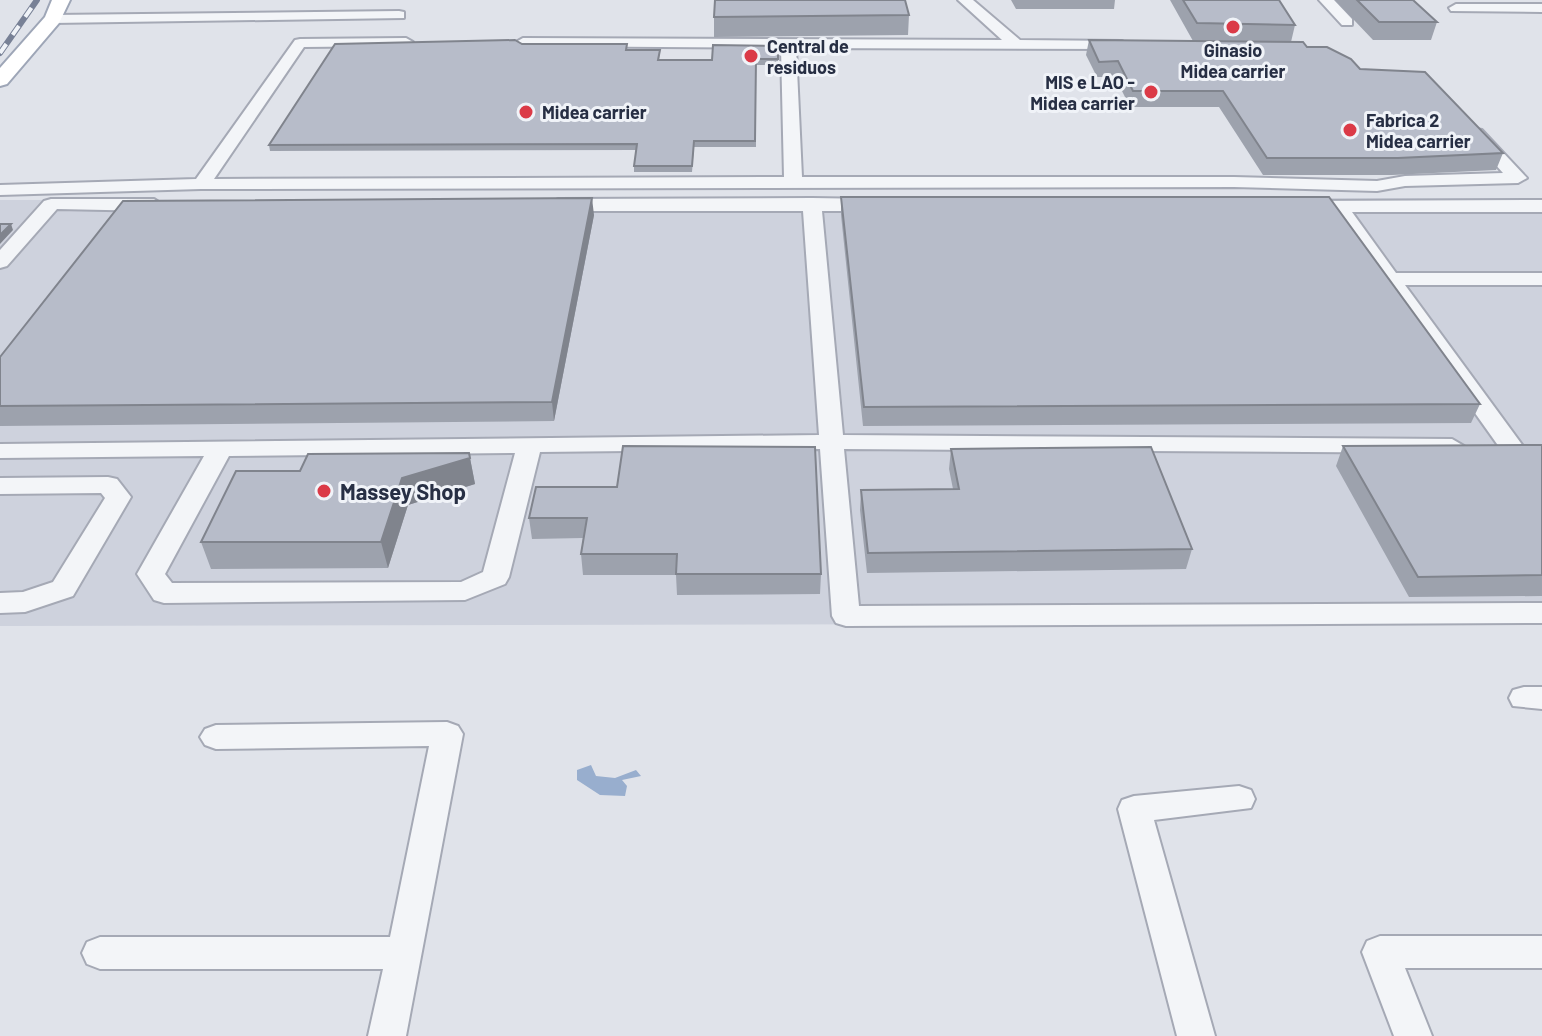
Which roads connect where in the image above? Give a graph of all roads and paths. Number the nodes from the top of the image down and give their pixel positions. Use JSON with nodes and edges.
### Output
{"nodes":[{"id":1,"x":61,"y":0,"type":"edge"},
{"id":2,"x":965,"y":0,"type":"edge"},
{"id":3,"x":1326,"y":0,"type":"edge"},
{"id":4,"x":1456,"y":8,"type":"dead end"},
{"id":5,"x":1542,"y":8,"type":"edge"},
{"id":6,"x":399,"y":15,"type":"dead end"},
{"id":7,"x":53,"y":19,"type":"junction"},
{"id":8,"x":1347,"y":22,"type":"dead end"},
{"id":9,"x":406,"y":42,"type":"edge"},
{"id":10,"x":523,"y":42,"type":"edge"},
{"id":11,"x":788,"y":44,"type":"junction"},
{"id":12,"x":1015,"y":44,"type":"junction"},
{"id":13,"x":1139,"y":46,"type":"edge"},
{"id":14,"x":2,"y":76,"type":"edge"},
{"id":15,"x":1467,"y":124,"type":"edge"},
{"id":16,"x":793,"y":183,"type":"junction"},
{"id":17,"x":201,"y":184,"type":"junction"},
{"id":18,"x":0,"y":190,"type":"edge"},
{"id":19,"x":812,"y":204,"type":"junction"},
{"id":20,"x":51,"y":205,"type":"junction"},
{"id":21,"x":170,"y":205,"type":"edge"},
{"id":22,"x":532,"y":205,"type":"edge"},
{"id":23,"x":892,"y":205,"type":"edge"},
{"id":24,"x":0,"y":206,"type":"edge"},
{"id":25,"x":1542,"y":206,"type":"edge"},
{"id":26,"x":1274,"y":207,"type":"edge"},
{"id":27,"x":1338,"y":207,"type":"junction"},
{"id":28,"x":0,"y":262,"type":"edge"},
{"id":29,"x":1390,"y":279,"type":"junction"},
{"id":30,"x":1492,"y":279,"type":"junction"},
{"id":31,"x":1542,"y":279,"type":"edge"},
{"id":32,"x":1542,"y":294,"type":"edge"},
{"id":33,"x":832,"y":442,"type":"junction"},
{"id":34,"x":1511,"y":446,"type":"junction"},
{"id":35,"x":1542,"y":446,"type":"edge"},
{"id":36,"x":529,"y":447,"type":"junction"},
{"id":37,"x":221,"y":448,"type":"junction"},
{"id":38,"x":0,"y":451,"type":"edge"},
{"id":39,"x":0,"y":486,"type":"edge"},
{"id":40,"x":0,"y":603,"type":"edge"},
{"id":41,"x":1542,"y":613,"type":"edge"},
{"id":42,"x":216,"y":737,"type":"dead end"},
{"id":43,"x":1239,"y":799,"type":"dead end"},
{"id":44,"x":1542,"y":952,"type":"edge"},
{"id":45,"x":100,"y":953,"type":"dead end"},
{"id":46,"x":405,"y":953,"type":"junction"},
{"id":47,"x":387,"y":1036,"type":"edge"},
{"id":48,"x":1196,"y":1036,"type":"edge"},
{"id":49,"x":1413,"y":1036,"type":"edge"}],
"edges":[{"from":1,"to":7,"type":"main road"},
{"from":2,"to":12,"type":"lane"},
{"from":3,"to":8,"type":"lane"},
{"from":4,"to":5,"type":"lane"},
{"from":6,"to":7,"type":"lane"},
{"from":7,"to":14,"type":"main road"},
{"from":9,"to":17,"type":"lane"},
{"from":10,"to":11,"type":"lane"},
{"from":11,"to":12,"type":"lane"},
{"from":11,"to":16,"type":"lane"},
{"from":12,"to":13,"type":"lane"},
{"from":15,"to":16,"type":"lane"},
{"from":16,"to":17,"type":"lane"},
{"from":17,"to":18,"type":"lane"},
{"from":19,"to":22,"type":"lane"},
{"from":19,"to":23,"type":"lane"},
{"from":19,"to":33,"type":"lane"},
{"from":20,"to":21,"type":"lane"},
{"from":20,"to":24,"type":"lane"},
{"from":20,"to":28,"type":"lane"},
{"from":25,"to":27,"type":"lane"},
{"from":26,"to":27,"type":"lane"},
{"from":27,"to":29,"type":"lane"},
{"from":29,"to":30,"type":"lane"},
{"from":29,"to":34,"type":"lane"},
{"from":30,"to":31,"type":"lane"},
{"from":30,"to":32,"type":"lane"},
{"from":33,"to":34,"type":"lane"},
{"from":33,"to":36,"type":"lane"},
{"from":33,"to":41,"type":"lane"},
{"from":34,"to":35,"type":"lane"},
{"from":36,"to":37,"type":"lane"},
{"from":36,"to":37,"type":"lane"},
{"from":37,"to":38,"type":"lane"},
{"from":39,"to":40,"type":"lane"},
{"from":42,"to":46,"type":"lane"},
{"from":43,"to":48,"type":"lane"},
{"from":44,"to":49,"type":"lane"},
{"from":45,"to":46,"type":"lane"},
{"from":46,"to":47,"type":"lane"}]}
